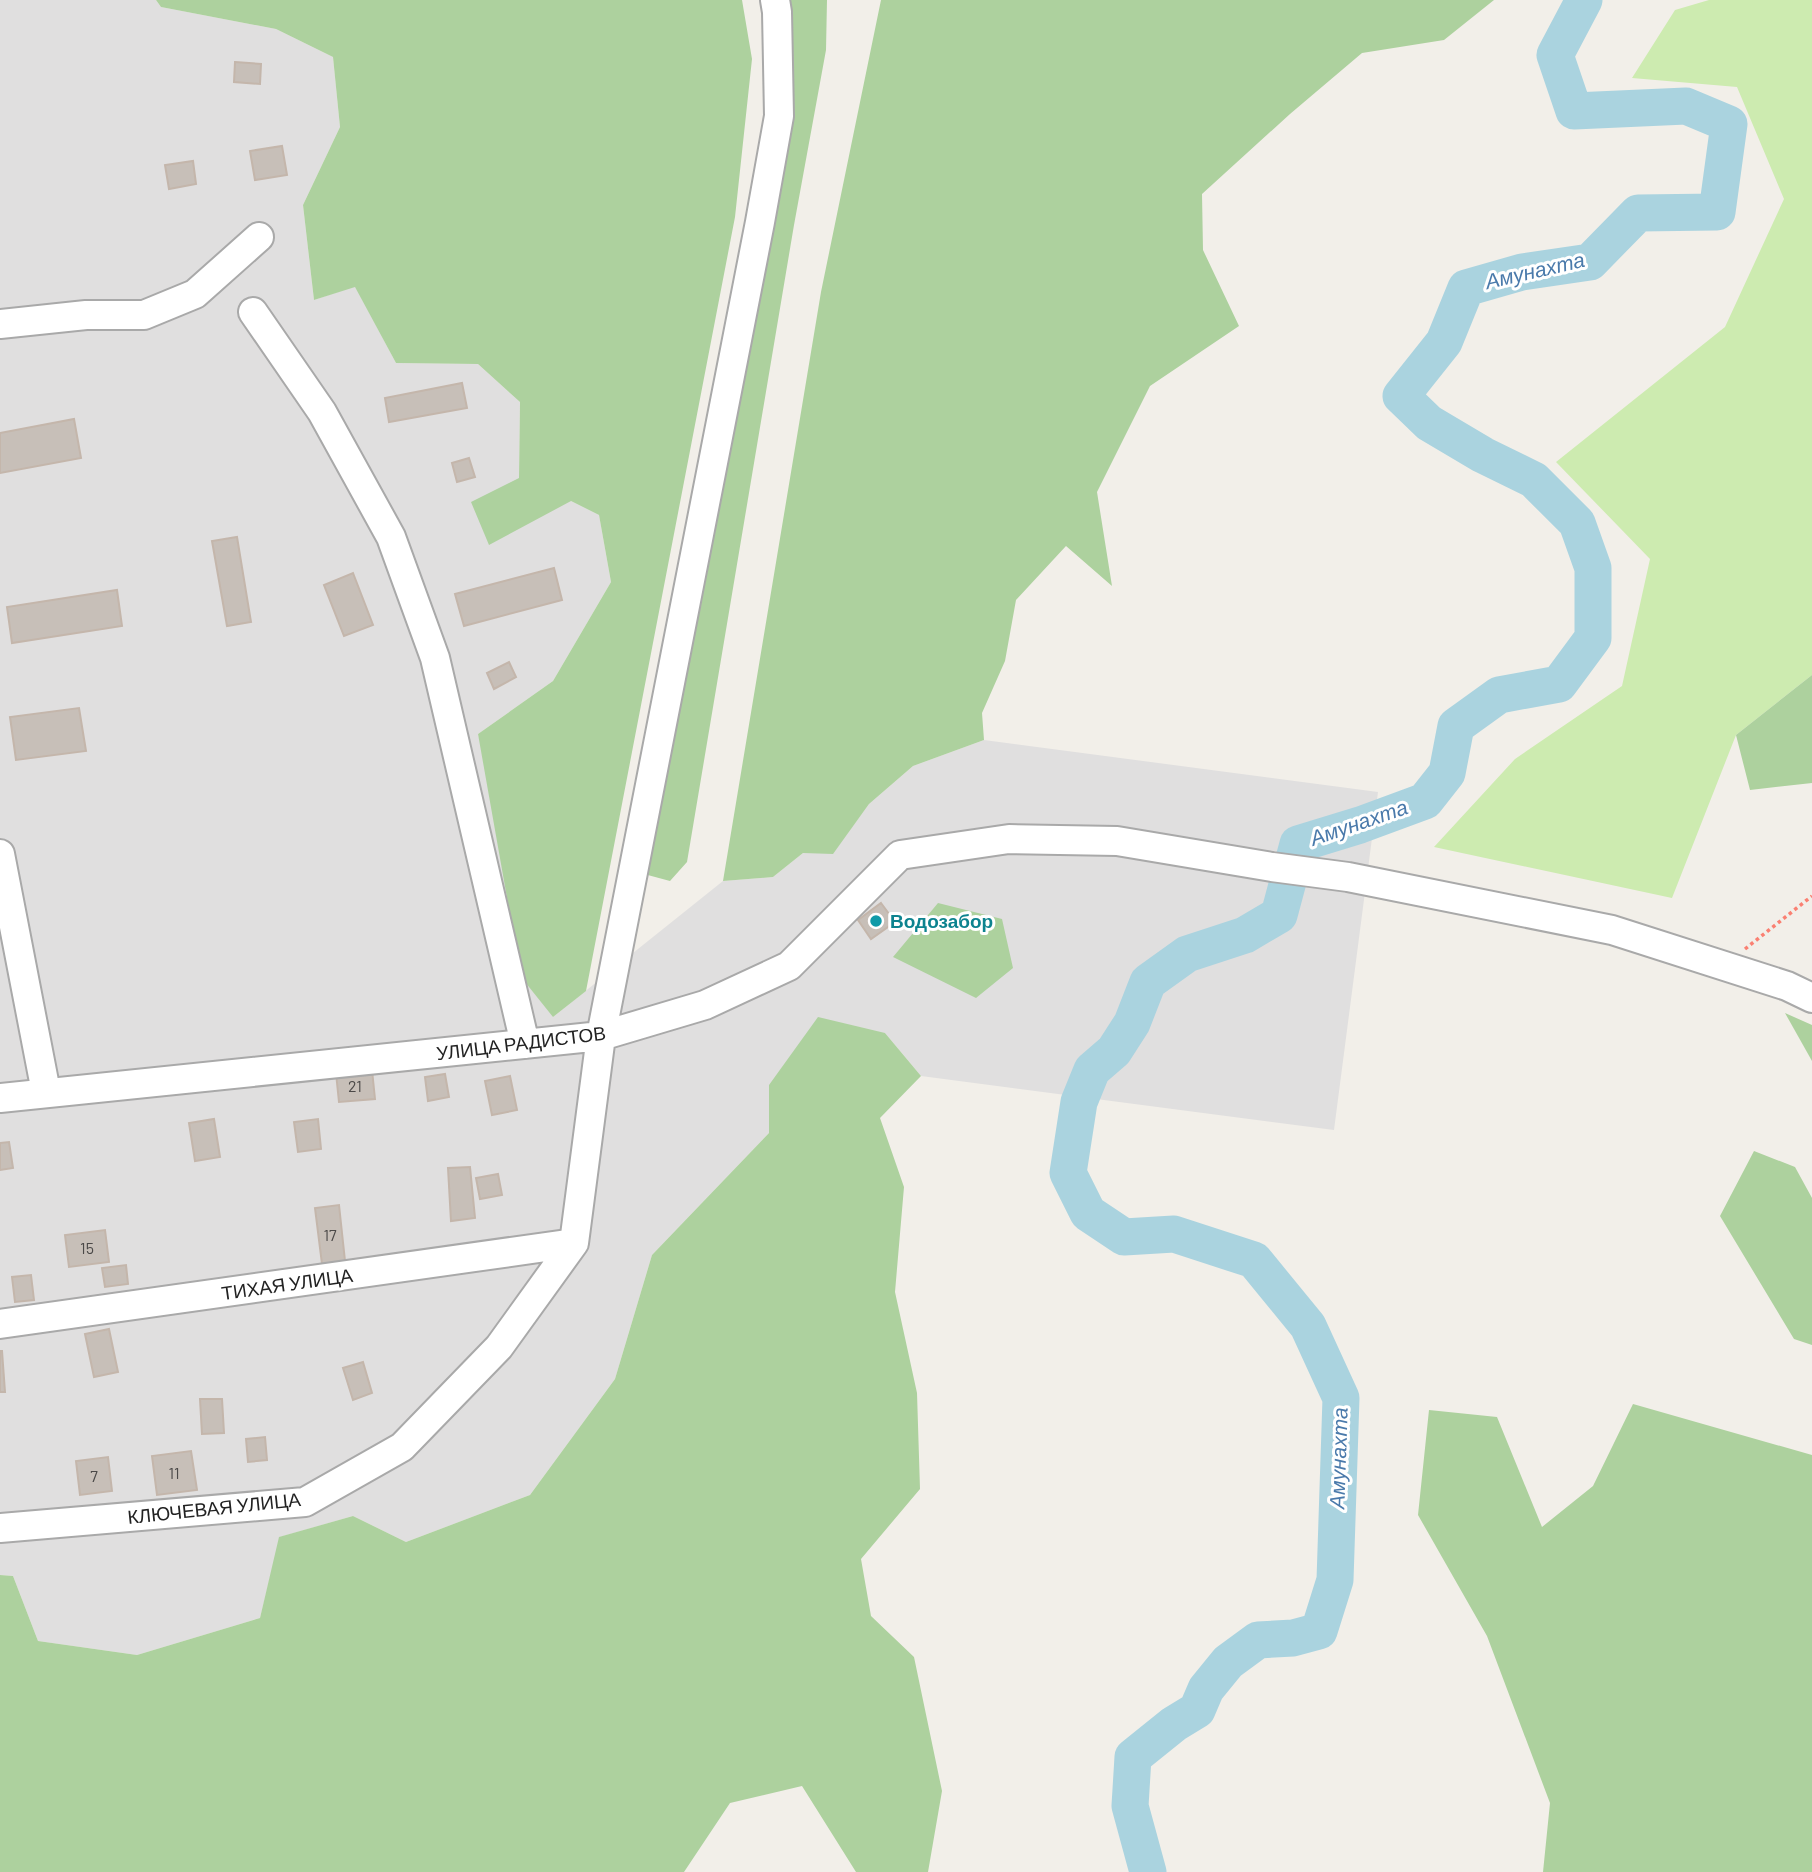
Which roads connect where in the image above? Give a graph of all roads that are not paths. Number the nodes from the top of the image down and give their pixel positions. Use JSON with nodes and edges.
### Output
{"nodes":[{"id":1,"x":775,"y":0,"type":"edge"},
{"id":2,"x":258,"y":237,"type":"dead end"},
{"id":3,"x":253,"y":312,"type":"dead end"},
{"id":4,"x":0,"y":324,"type":"edge"},
{"id":5,"x":0,"y":854,"type":"edge"},
{"id":6,"x":1812,"y":998,"type":"edge"},
{"id":7,"x":601,"y":1037,"type":"junction"},
{"id":8,"x":525,"y":1044,"type":"junction"},
{"id":9,"x":46,"y":1092,"type":"junction"},
{"id":10,"x":0,"y":1098,"type":"edge"},
{"id":11,"x":574,"y":1243,"type":"junction"},
{"id":12,"x":0,"y":1324,"type":"edge"},
{"id":13,"x":0,"y":1528,"type":"edge"}],
"edges":[{"from":1,"to":7,"type":"street","name":"КЛЮЧЕВАЯ УЛИЦА"},
{"from":2,"to":4,"type":"street"},
{"from":3,"to":8,"type":"street"},
{"from":5,"to":9,"type":"street"},
{"from":6,"to":7,"type":"street","name":"УЛИЦА РАДИСТОВ"},
{"from":7,"to":8,"type":"street","name":"УЛИЦА РАДИСТОВ"},
{"from":7,"to":11,"type":"street","name":"КЛЮЧЕВАЯ УЛИЦА"},
{"from":8,"to":9,"type":"street","name":"УЛИЦА РАДИСТОВ"},
{"from":9,"to":10,"type":"street","name":"УЛИЦА РАДИСТОВ"},
{"from":11,"to":12,"type":"street","name":"ТИХАЯ УЛИЦА"},
{"from":11,"to":13,"type":"street","name":"КЛЮЧЕВАЯ УЛИЦА"}]}
